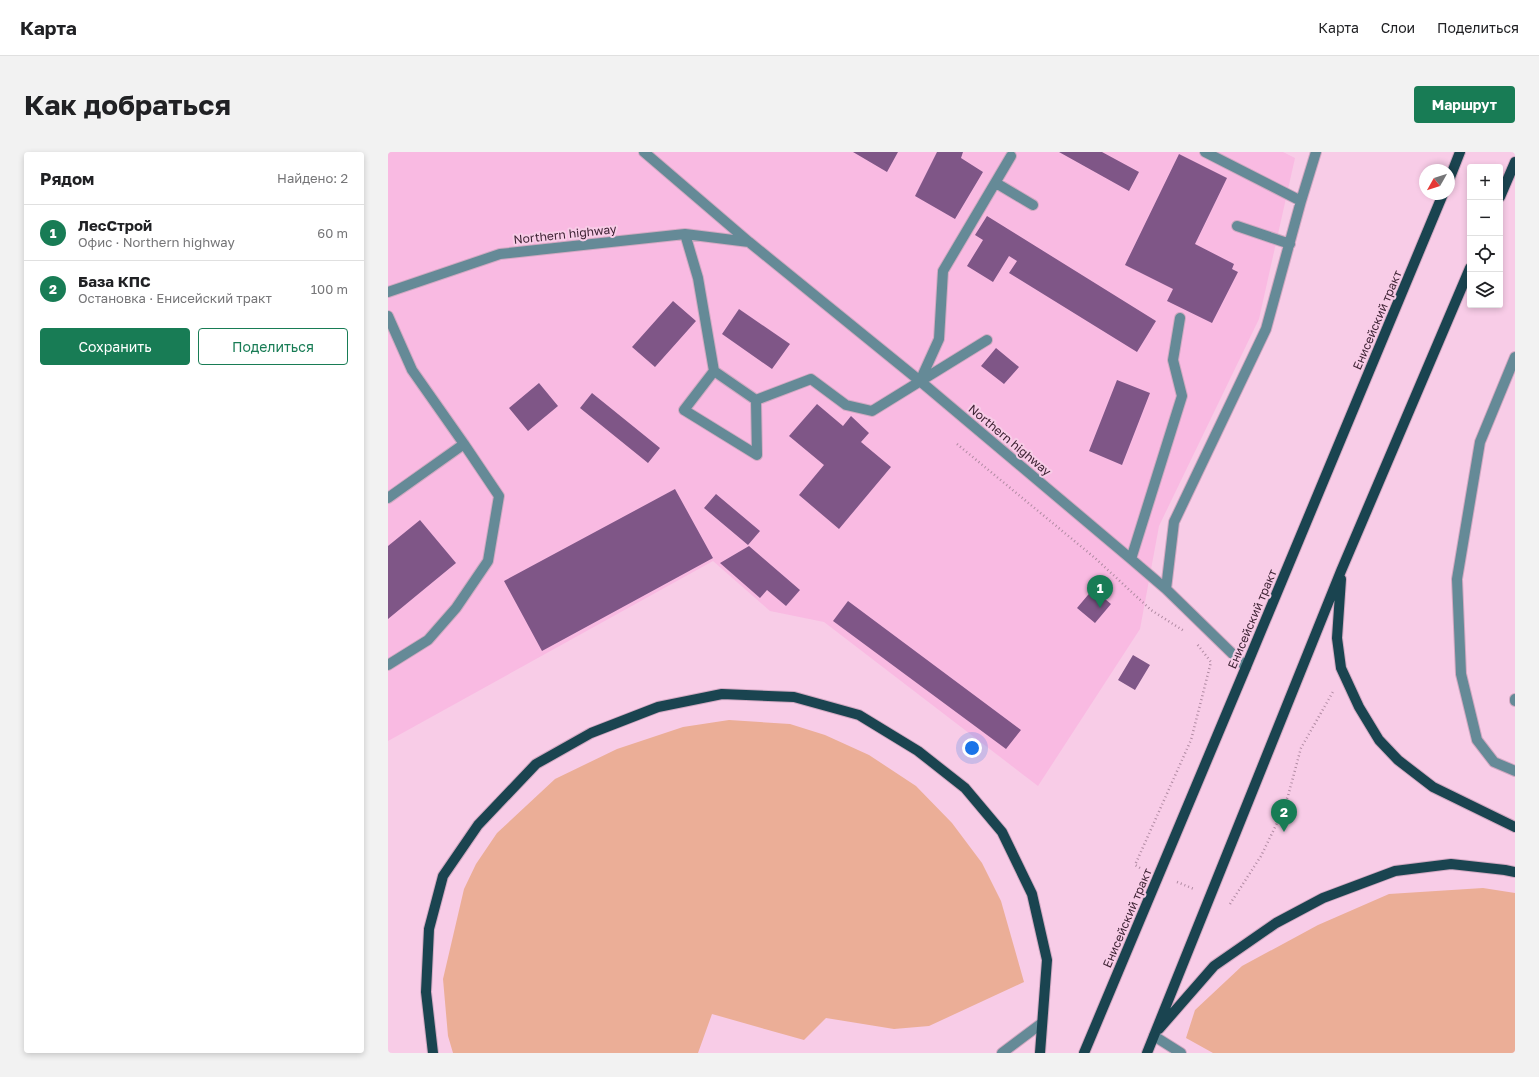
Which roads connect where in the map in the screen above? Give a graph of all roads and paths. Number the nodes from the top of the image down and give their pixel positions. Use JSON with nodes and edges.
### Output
{"nodes":[{"id":1,"x":644,"y":152,"type":"edge"},
{"id":2,"x":1205,"y":152,"type":"edge"},
{"id":3,"x":1316,"y":152,"type":"edge"},
{"id":4,"x":1460,"y":152,"type":"edge"},
{"id":5,"x":1011,"y":156,"type":"dead end"},
{"id":6,"x":1515,"y":162,"type":"edge"},
{"id":7,"x":1455,"y":165,"type":"edge"},
{"id":8,"x":996,"y":183,"type":"junction"},
{"id":9,"x":1503,"y":191,"type":"edge"},
{"id":10,"x":1441,"y":200,"type":"edge"},
{"id":11,"x":1301,"y":201,"type":"junction"},
{"id":12,"x":1033,"y":205,"type":"dead end"},
{"id":13,"x":1237,"y":226,"type":"dead end"},
{"id":14,"x":685,"y":234,"type":"junction"},
{"id":15,"x":749,"y":242,"type":"junction"},
{"id":16,"x":1290,"y":244,"type":"junction"},
{"id":17,"x":1468,"y":272,"type":"edge"},
{"id":18,"x":388,"y":292,"type":"edge"},
{"id":19,"x":388,"y":316,"type":"edge"},
{"id":20,"x":1180,"y":318,"type":"dead end"},
{"id":21,"x":987,"y":340,"type":"dead end"},
{"id":22,"x":1515,"y":357,"type":"edge"},
{"id":23,"x":714,"y":371,"type":"junction"},
{"id":24,"x":920,"y":381,"type":"junction"},
{"id":25,"x":756,"y":400,"type":"junction"},
{"id":26,"x":464,"y":444,"type":"junction"},
{"id":27,"x":957,"y":444,"type":"dead end"},
{"id":28,"x":388,"y":498,"type":"edge"},
{"id":29,"x":1131,"y":559,"type":"junction"},
{"id":30,"x":1341,"y":571,"type":"junction"},
{"id":31,"x":1166,"y":589,"type":"junction"},
{"id":32,"x":1190,"y":634,"type":"dead end"},
{"id":33,"x":1194,"y":640,"type":"dead end"},
{"id":34,"x":388,"y":665,"type":"edge"},
{"id":35,"x":1246,"y":667,"type":"junction"},
{"id":36,"x":1334,"y":690,"type":"dead end"},
{"id":37,"x":1515,"y":771,"type":"edge"},
{"id":38,"x":1515,"y":827,"type":"edge"},
{"id":39,"x":1140,"y":868,"type":"dead end"},
{"id":40,"x":1515,"y":872,"type":"edge"},
{"id":41,"x":1177,"y":882,"type":"dead end"},
{"id":42,"x":1194,"y":889,"type":"dead end"},
{"id":43,"x":1230,"y":904,"type":"dead end"},
{"id":44,"x":1042,"y":1023,"type":"junction"},
{"id":45,"x":1154,"y":1036,"type":"junction"},
{"id":46,"x":433,"y":1053,"type":"edge"},
{"id":47,"x":1002,"y":1053,"type":"edge"},
{"id":48,"x":1040,"y":1053,"type":"edge"},
{"id":49,"x":1084,"y":1053,"type":"edge"},
{"id":50,"x":1147,"y":1053,"type":"edge"},
{"id":51,"x":1181,"y":1053,"type":"edge"}],
"edges":[{"from":1,"to":15,"type":"street","name":"Northern highway"},
{"from":2,"to":11,"type":"street"},
{"from":3,"to":11,"type":"street"},
{"from":4,"to":7,"type":"main road"},
{"from":5,"to":8,"type":"street"},
{"from":6,"to":9,"type":"main road"},
{"from":8,"to":12,"type":"street"},
{"from":8,"to":24,"type":"street"},
{"from":10,"to":35,"type":"main road","name":"Енисейский тракт"},
{"from":11,"to":16,"type":"street"},
{"from":13,"to":16,"type":"street"},
{"from":14,"to":15,"type":"street","name":"Northern highway"},
{"from":14,"to":18,"type":"street","name":"Northern highway"},
{"from":14,"to":23,"type":"street"},
{"from":15,"to":24,"type":"street","name":"Northern highway"},
{"from":16,"to":31,"type":"street"},
{"from":17,"to":30,"type":"main road"},
{"from":19,"to":26,"type":"street"},
{"from":20,"to":29,"type":"street"},
{"from":21,"to":24,"type":"street"},
{"from":22,"to":37,"type":"street"},
{"from":23,"to":25,"type":"street"},
{"from":23,"to":25,"type":"street"},
{"from":24,"to":25,"type":"street"},
{"from":24,"to":29,"type":"street","name":"Northern highway"},
{"from":26,"to":28,"type":"street"},
{"from":26,"to":34,"type":"street"},
{"from":27,"to":32,"type":"path"},
{"from":29,"to":31,"type":"street","name":"Northern highway"},
{"from":30,"to":38,"type":"main road"},
{"from":30,"to":45,"type":"main road"},
{"from":31,"to":35,"type":"street","name":"Northern highway"},
{"from":33,"to":39,"type":"path"},
{"from":35,"to":49,"type":"main road","name":"Енисейский тракт"},
{"from":36,"to":43,"type":"path"},
{"from":40,"to":45,"type":"main road"},
{"from":41,"to":42,"type":"path"},
{"from":44,"to":46,"type":"main road"},
{"from":44,"to":47,"type":"street"},
{"from":44,"to":48,"type":"main road"},
{"from":45,"to":50,"type":"main road"},
{"from":45,"to":51,"type":"street"}]}
